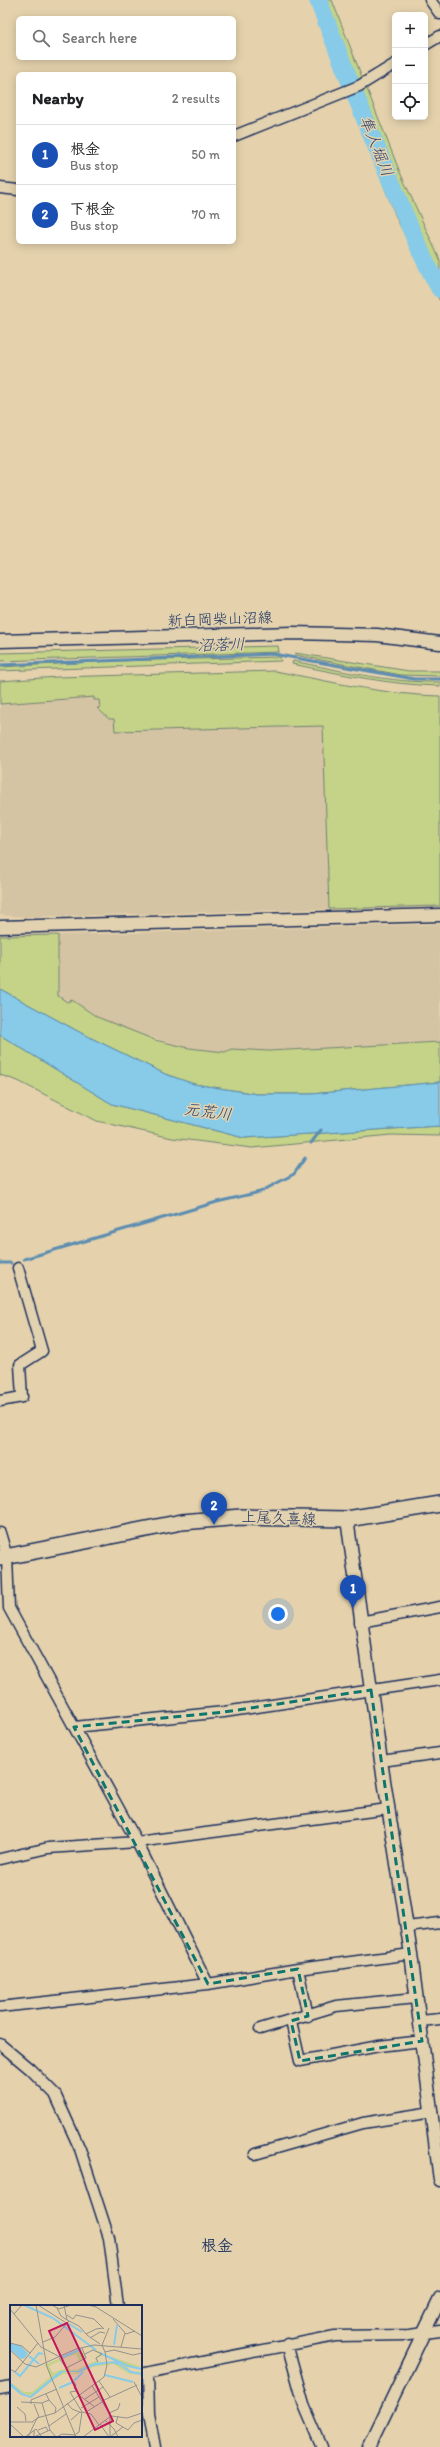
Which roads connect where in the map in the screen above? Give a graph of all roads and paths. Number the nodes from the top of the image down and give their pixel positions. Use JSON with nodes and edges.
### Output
{"nodes":[{"id":1,"x":430,"y":0,"type":"edge"},
{"id":2,"x":440,"y":14,"type":"edge"},
{"id":3,"x":440,"y":36,"type":"edge"},
{"id":4,"x":428,"y":43,"type":"edge"},
{"id":5,"x":392,"y":66,"type":"edge"},
{"id":6,"x":236,"y":135,"type":"edge"},
{"id":7,"x":0,"y":188,"type":"edge"},
{"id":8,"x":16,"y":190,"type":"edge"},
{"id":9,"x":0,"y":641,"type":"edge"},
{"id":10,"x":440,"y":643,"type":"edge"},
{"id":11,"x":440,"y":915,"type":"edge"},
{"id":12,"x":0,"y":927,"type":"edge"},
{"id":13,"x":18,"y":1268,"type":"dead end"},
{"id":14,"x":0,"y":1401,"type":"edge"},
{"id":15,"x":440,"y":1504,"type":"edge"},
{"id":16,"x":347,"y":1519,"type":"junction"},
{"id":17,"x":0,"y":1533,"type":"edge"},
{"id":18,"x":3,"y":1557,"type":"edge"},
{"id":19,"x":440,"y":1607,"type":"edge"},
{"id":20,"x":360,"y":1622,"type":"junction"},
{"id":21,"x":440,"y":1680,"type":"edge"},
{"id":22,"x":371,"y":1690,"type":"junction"},
{"id":23,"x":74,"y":1727,"type":"junction"},
{"id":24,"x":440,"y":1753,"type":"edge"},
{"id":25,"x":381,"y":1761,"type":"junction"},
{"id":26,"x":388,"y":1809,"type":"junction"},
{"id":27,"x":137,"y":1842,"type":"junction"},
{"id":28,"x":0,"y":1859,"type":"edge"},
{"id":29,"x":440,"y":1922,"type":"edge"},
{"id":30,"x":407,"y":1927,"type":"junction"},
{"id":31,"x":411,"y":1954,"type":"junction"},
{"id":32,"x":298,"y":1969,"type":"junction"},
{"id":33,"x":208,"y":1984,"type":"junction"},
{"id":34,"x":416,"y":1998,"type":"junction"},
{"id":35,"x":0,"y":2007,"type":"edge"},
{"id":36,"x":308,"y":2016,"type":"junction"},
{"id":37,"x":440,"y":2019,"type":"edge"},
{"id":38,"x":291,"y":2020,"type":"junction"},
{"id":39,"x":420,"y":2021,"type":"junction"},
{"id":40,"x":260,"y":2029,"type":"dead end"},
{"id":41,"x":422,"y":2041,"type":"junction"},
{"id":42,"x":0,"y":2044,"type":"edge"},
{"id":43,"x":432,"y":2112,"type":"junction"},
{"id":44,"x":255,"y":2154,"type":"dead end"},
{"id":45,"x":440,"y":2180,"type":"edge"},
{"id":46,"x":440,"y":2299,"type":"edge"},
{"id":47,"x":118,"y":2305,"type":"edge"},
{"id":48,"x":440,"y":2331,"type":"edge"},
{"id":49,"x":424,"y":2334,"type":"junction"},
{"id":50,"x":287,"y":2344,"type":"junction"},
{"id":51,"x":145,"y":2374,"type":"edge"},
{"id":52,"x":10,"y":2387,"type":"edge"},
{"id":53,"x":0,"y":2389,"type":"edge"},
{"id":54,"x":155,"y":2447,"type":"edge"},
{"id":55,"x":322,"y":2447,"type":"edge"},
{"id":56,"x":369,"y":2447,"type":"edge"}],
"edges":[{"from":1,"to":2,"type":"street"},
{"from":3,"to":4,"type":"street"},
{"from":5,"to":6,"type":"street"},
{"from":7,"to":8,"type":"street"},
{"from":9,"to":10,"type":"street","name":"新白岡柴山沼線"},
{"from":11,"to":12,"type":"street"},
{"from":13,"to":14,"type":"street"},
{"from":15,"to":16,"type":"main road","name":"上尾久喜線"},
{"from":16,"to":18,"type":"main road","name":"上尾久喜線"},
{"from":16,"to":20,"type":"street"},
{"from":17,"to":18,"type":"street"},
{"from":18,"to":23,"type":"street"},
{"from":19,"to":20,"type":"street"},
{"from":20,"to":22,"type":"street"},
{"from":21,"to":22,"type":"street"},
{"from":22,"to":23,"type":"street"},
{"from":22,"to":25,"type":"street"},
{"from":23,"to":27,"type":"street"},
{"from":24,"to":25,"type":"street"},
{"from":25,"to":26,"type":"street"},
{"from":26,"to":27,"type":"street"},
{"from":26,"to":30,"type":"street"},
{"from":27,"to":28,"type":"street"},
{"from":27,"to":33,"type":"street"},
{"from":29,"to":30,"type":"street"},
{"from":30,"to":31,"type":"street"},
{"from":31,"to":32,"type":"street"},
{"from":31,"to":34,"type":"street"},
{"from":32,"to":33,"type":"street"},
{"from":32,"to":36,"type":"street"},
{"from":33,"to":35,"type":"street"},
{"from":34,"to":36,"type":"street"},
{"from":34,"to":39,"type":"street"},
{"from":36,"to":38,"type":"street"},
{"from":37,"to":39,"type":"street"},
{"from":38,"to":40,"type":"street"},
{"from":38,"to":41,"type":"street"},
{"from":39,"to":41,"type":"street"},
{"from":41,"to":43,"type":"street"},
{"from":42,"to":47,"type":"street"},
{"from":43,"to":44,"type":"street"},
{"from":43,"to":45,"type":"street"},
{"from":46,"to":49,"type":"street"},
{"from":48,"to":49,"type":"street"},
{"from":49,"to":50,"type":"street"},
{"from":49,"to":56,"type":"street"},
{"from":50,"to":51,"type":"street"},
{"from":50,"to":55,"type":"street"},
{"from":51,"to":54,"type":"street"},
{"from":52,"to":53,"type":"street"}]}
